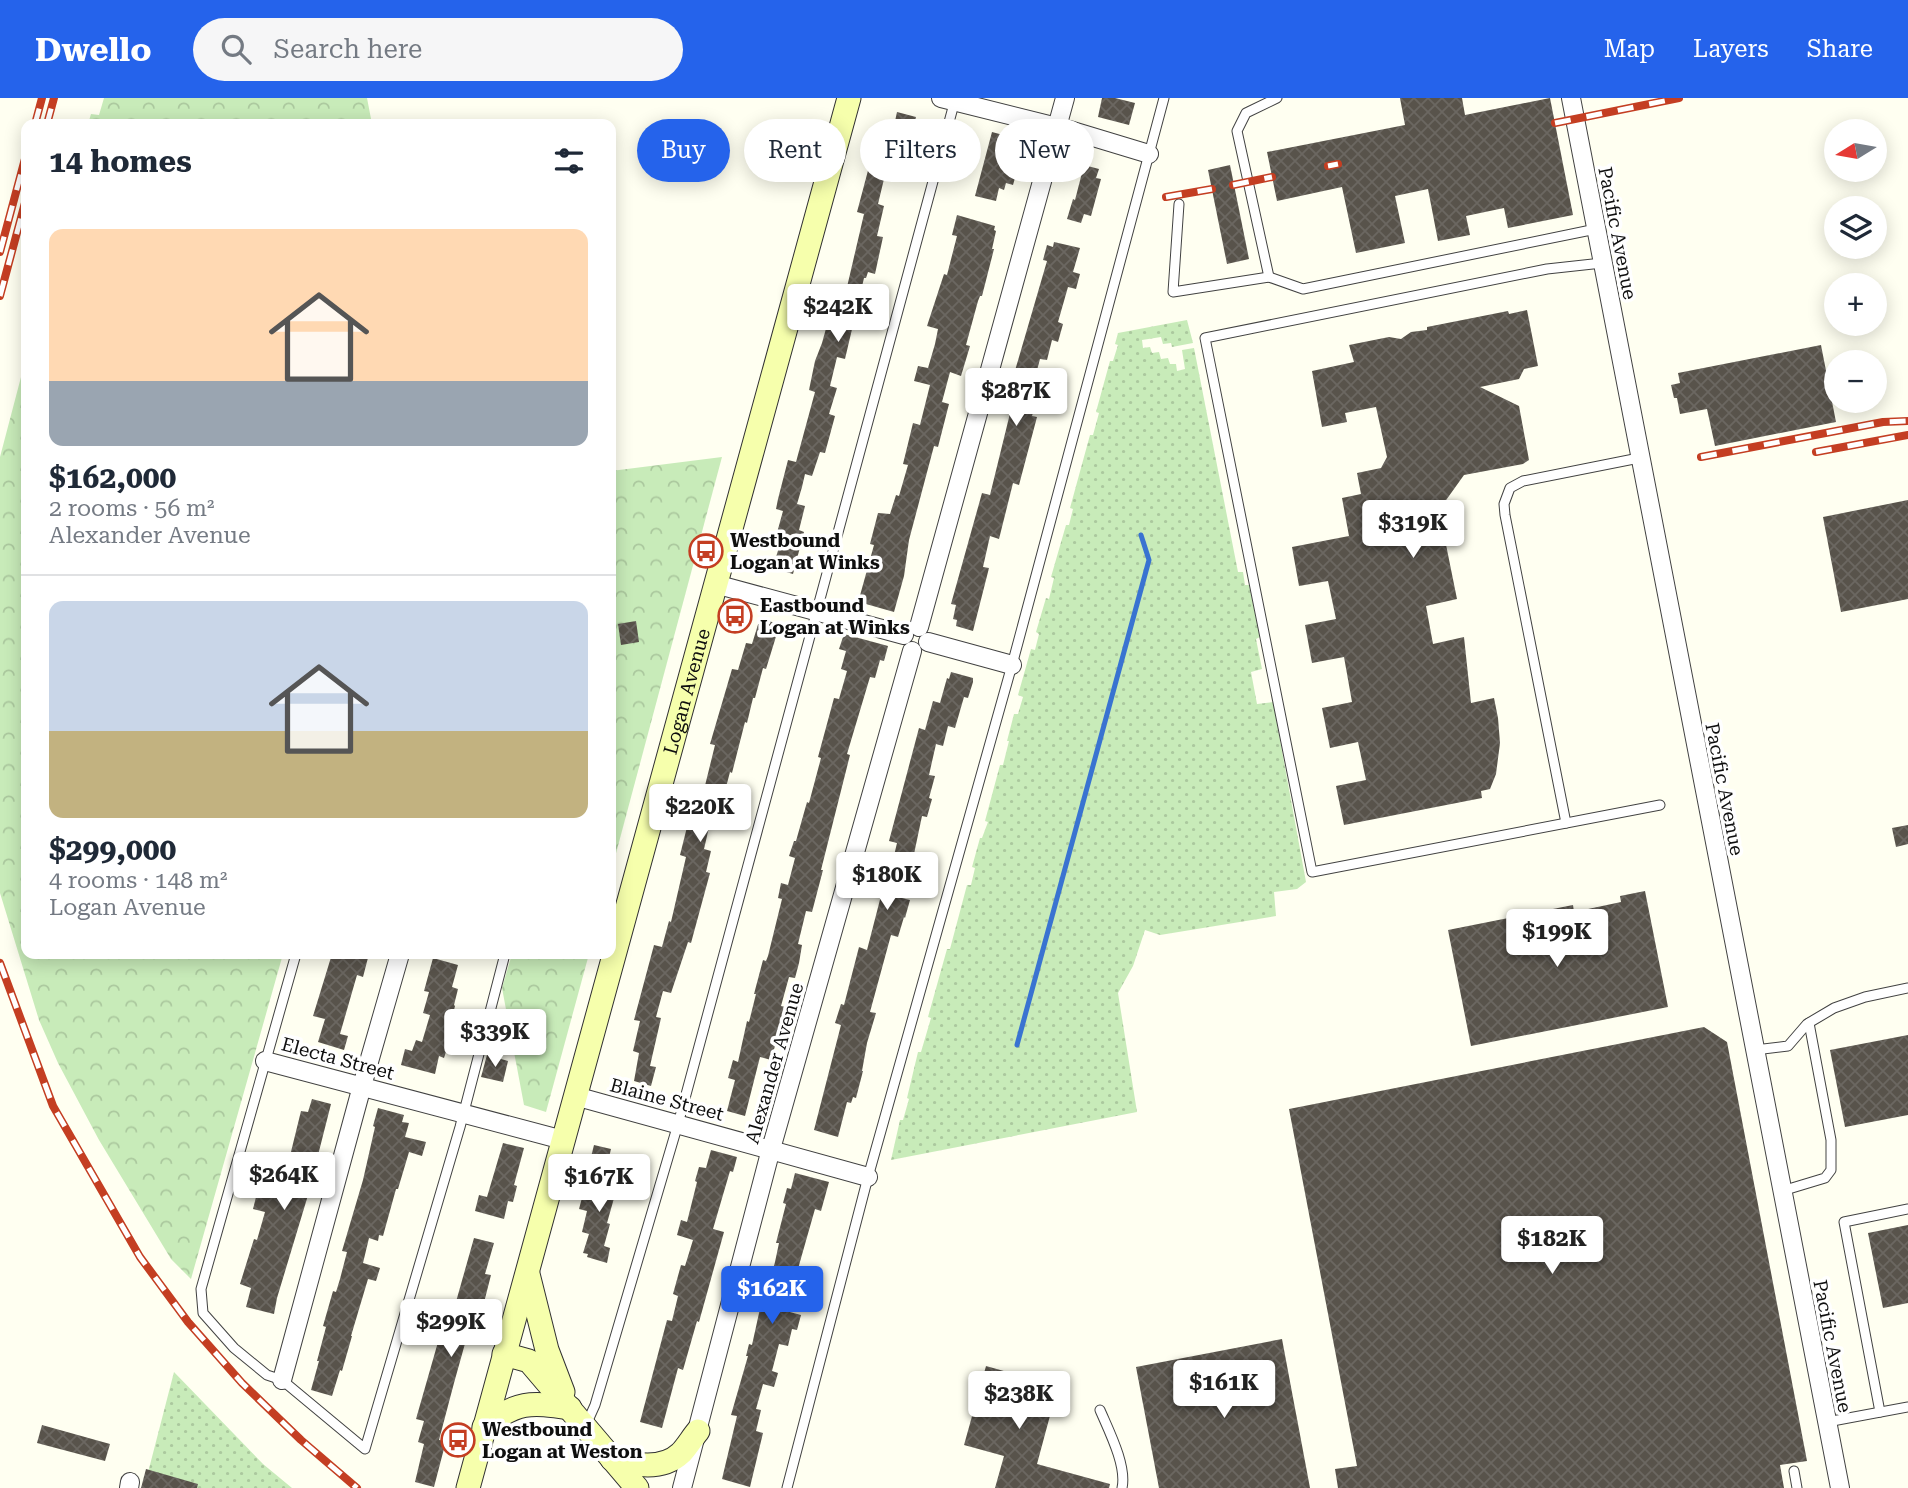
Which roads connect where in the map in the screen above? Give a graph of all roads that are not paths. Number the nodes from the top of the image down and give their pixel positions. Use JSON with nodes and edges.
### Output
{"nodes":[{"id":1,"x":849,"y":98,"type":"edge"},
{"id":2,"x":1065,"y":98,"type":"edge"},
{"id":3,"x":1164,"y":98,"type":"edge"},
{"id":4,"x":1278,"y":98,"type":"edge"},
{"id":5,"x":1571,"y":98,"type":"edge"},
{"id":6,"x":951,"y":99,"type":"edge"},
{"id":7,"x":1027,"y":119,"type":"edge"},
{"id":8,"x":1059,"y":119,"type":"edge"},
{"id":9,"x":1094,"y":138,"type":"edge"},
{"id":10,"x":1149,"y":154,"type":"junction"},
{"id":11,"x":1042,"y":182,"type":"edge"},
{"id":12,"x":1179,"y":204,"type":"dead end"},
{"id":13,"x":1595,"y":229,"type":"junction"},
{"id":14,"x":1602,"y":263,"type":"junction"},
{"id":15,"x":1269,"y":277,"type":"junction"},
{"id":16,"x":1639,"y":458,"type":"junction"},
{"id":17,"x":715,"y":584,"type":"junction"},
{"id":18,"x":817,"y":612,"type":"junction"},
{"id":19,"x":916,"y":639,"type":"junction"},
{"id":20,"x":1012,"y":665,"type":"junction"},
{"id":21,"x":1660,"y":805,"type":"dead end"},
{"id":22,"x":1566,"y":823,"type":"junction"},
{"id":23,"x":616,"y":946,"type":"edge"},
{"id":24,"x":295,"y":959,"type":"edge"},
{"id":25,"x":399,"y":959,"type":"edge"},
{"id":26,"x":504,"y":959,"type":"edge"},
{"id":27,"x":612,"y":959,"type":"edge"},
{"id":28,"x":1908,"y":988,"type":"edge"},
{"id":29,"x":1809,"y":1023,"type":"junction"},
{"id":30,"x":1755,"y":1050,"type":"junction"},
{"id":31,"x":265,"y":1060,"type":"junction"},
{"id":32,"x":362,"y":1086,"type":"junction"},
{"id":33,"x":575,"y":1096,"type":"junction"},
{"id":34,"x":463,"y":1113,"type":"junction"},
{"id":35,"x":677,"y":1125,"type":"junction"},
{"id":36,"x":563,"y":1140,"type":"junction"},
{"id":37,"x":771,"y":1149,"type":"junction"},
{"id":38,"x":869,"y":1177,"type":"junction"},
{"id":39,"x":1782,"y":1191,"type":"junction"},
{"id":40,"x":1908,"y":1209,"type":"edge"},
{"id":41,"x":527,"y":1272,"type":"junction"},
{"id":42,"x":504,"y":1354,"type":"junction"},
{"id":43,"x":282,"y":1380,"type":"junction"},
{"id":44,"x":1908,"y":1407,"type":"edge"},
{"id":45,"x":570,"y":1408,"type":"junction"},
{"id":46,"x":1100,"y":1410,"type":"dead end"},
{"id":47,"x":1880,"y":1412,"type":"junction"},
{"id":48,"x":1827,"y":1422,"type":"junction"},
{"id":49,"x":585,"y":1426,"type":"junction"},
{"id":50,"x":484,"y":1427,"type":"junction"},
{"id":51,"x":698,"y":1431,"type":"junction"},
{"id":52,"x":612,"y":1459,"type":"junction"},
{"id":53,"x":1794,"y":1471,"type":"dead end"},
{"id":54,"x":468,"y":1488,"type":"edge"},
{"id":55,"x":637,"y":1488,"type":"edge"},
{"id":56,"x":682,"y":1488,"type":"edge"},
{"id":57,"x":787,"y":1488,"type":"edge"},
{"id":58,"x":1122,"y":1488,"type":"edge"},
{"id":59,"x":1797,"y":1488,"type":"edge"},
{"id":60,"x":1840,"y":1488,"type":"edge"}],
"edges":[{"from":1,"to":17,"type":"main road","name":"Logan Avenue"},
{"from":2,"to":8,"type":"street","name":"Alexander Avenue"},
{"from":3,"to":10,"type":"lane"},
{"from":4,"to":15,"type":"lane"},
{"from":5,"to":13,"type":"street","name":"Pacific Avenue"},
{"from":6,"to":7,"type":"street"},
{"from":6,"to":18,"type":"lane"},
{"from":9,"to":10,"type":"street"},
{"from":10,"to":20,"type":"lane"},
{"from":11,"to":19,"type":"street","name":"Alexander Avenue"},
{"from":12,"to":15,"type":"lane"},
{"from":13,"to":14,"type":"street","name":"Pacific Avenue"},
{"from":13,"to":15,"type":"lane"},
{"from":14,"to":16,"type":"street","name":"Pacific Avenue"},
{"from":14,"to":22,"type":"lane"},
{"from":16,"to":22,"type":"lane"},
{"from":16,"to":30,"type":"street","name":"Pacific Avenue"},
{"from":17,"to":18,"type":"street"},
{"from":17,"to":23,"type":"main road","name":"Logan Avenue"},
{"from":18,"to":19,"type":"street"},
{"from":18,"to":35,"type":"lane"},
{"from":19,"to":20,"type":"street"},
{"from":19,"to":37,"type":"street","name":"Alexander Avenue"},
{"from":20,"to":38,"type":"lane"},
{"from":21,"to":22,"type":"lane"},
{"from":24,"to":31,"type":"lane"},
{"from":25,"to":32,"type":"street"},
{"from":26,"to":34,"type":"lane"},
{"from":27,"to":33,"type":"main road","name":"Logan Avenue"},
{"from":28,"to":29,"type":"lane"},
{"from":29,"to":30,"type":"lane"},
{"from":29,"to":39,"type":"lane"},
{"from":30,"to":39,"type":"street","name":"Pacific Avenue"},
{"from":31,"to":32,"type":"street","name":"Electa Street"},
{"from":31,"to":43,"type":"lane"},
{"from":32,"to":34,"type":"street","name":"Electa Street"},
{"from":32,"to":43,"type":"street"},
{"from":33,"to":35,"type":"street","name":"Blaine Street"},
{"from":33,"to":36,"type":"main road","name":"Logan Avenue"},
{"from":34,"to":36,"type":"street","name":"Electa Street"},
{"from":34,"to":43,"type":"lane"},
{"from":35,"to":37,"type":"street","name":"Blaine Street"},
{"from":35,"to":49,"type":"lane"},
{"from":36,"to":41,"type":"main road","name":"Logan Avenue"},
{"from":37,"to":38,"type":"street","name":"Blaine Street"},
{"from":37,"to":51,"type":"street","name":"Alexander Avenue"},
{"from":38,"to":57,"type":"lane"},
{"from":39,"to":48,"type":"street","name":"Pacific Avenue"},
{"from":40,"to":47,"type":"lane"},
{"from":41,"to":42,"type":"main road","name":"Logan Avenue"},
{"from":41,"to":45,"type":"main road"},
{"from":42,"to":45,"type":"main road"},
{"from":42,"to":50,"type":"main road","name":"Logan Avenue"},
{"from":44,"to":47,"type":"lane"},
{"from":45,"to":49,"type":"main road"},
{"from":45,"to":50,"type":"main road"},
{"from":46,"to":58,"type":"lane"},
{"from":47,"to":48,"type":"lane"},
{"from":48,"to":60,"type":"street","name":"Pacific Avenue"},
{"from":49,"to":52,"type":"main road"},
{"from":50,"to":54,"type":"main road","name":"Logan Avenue"},
{"from":51,"to":52,"type":"main road"},
{"from":51,"to":56,"type":"street","name":"Alexander Avenue"},
{"from":52,"to":55,"type":"main road"},
{"from":53,"to":59,"type":"lane"}]}
